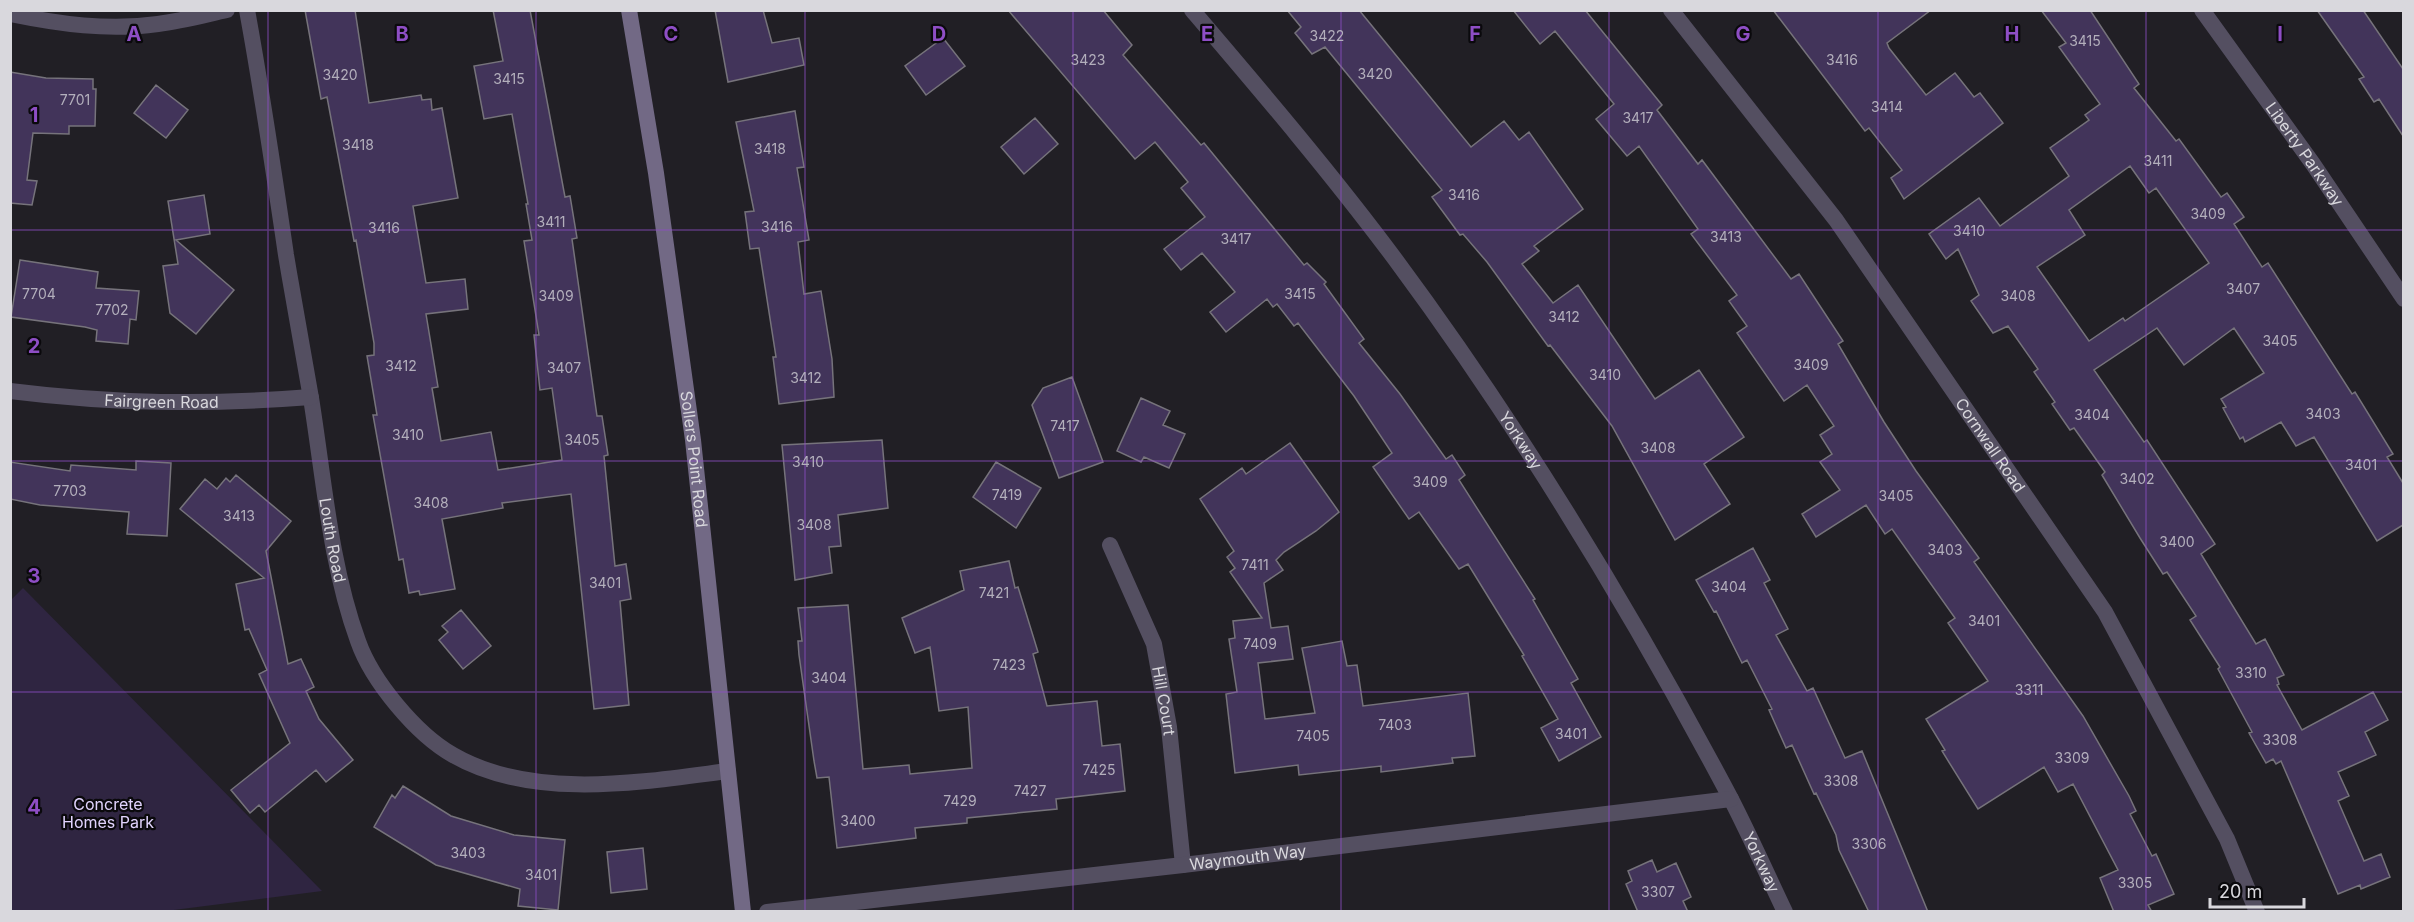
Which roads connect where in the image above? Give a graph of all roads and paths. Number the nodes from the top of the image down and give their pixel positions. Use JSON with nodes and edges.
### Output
{"nodes":[{"id":1,"x":227,"y":10,"type":"edge"},
{"id":2,"x":247,"y":10,"type":"edge"},
{"id":3,"x":629,"y":10,"type":"edge"},
{"id":4,"x":1192,"y":10,"type":"edge"},
{"id":5,"x":1671,"y":10,"type":"edge"},
{"id":6,"x":2202,"y":10,"type":"edge"},
{"id":7,"x":10,"y":14,"type":"edge"},
{"id":8,"x":2403,"y":299,"type":"edge"},
{"id":9,"x":10,"y":390,"type":"edge"},
{"id":10,"x":311,"y":397,"type":"junction"},
{"id":11,"x":1110,"y":545,"type":"dead end"},
{"id":12,"x":728,"y":771,"type":"junction"},
{"id":13,"x":1731,"y":799,"type":"junction"},
{"id":14,"x":1184,"y":865,"type":"junction"},
{"id":15,"x":742,"y":912,"type":"edge"},
{"id":16,"x":767,"y":912,"type":"edge"},
{"id":17,"x":1785,"y":912,"type":"edge"},
{"id":18,"x":2258,"y":912,"type":"edge"}],
"edges":[{"from":1,"to":7,"type":"street"},
{"from":2,"to":10,"type":"street","name":"Louth Road"},
{"from":3,"to":12,"type":"main road","name":"Sollers Point Road"},
{"from":4,"to":13,"type":"street","name":"Yorkway"},
{"from":5,"to":18,"type":"street","name":"Cornwall Road"},
{"from":6,"to":8,"type":"street","name":"Liberty Parkway"},
{"from":9,"to":10,"type":"street","name":"Fairgreen Road"},
{"from":10,"to":12,"type":"street","name":"Louth Road"},
{"from":11,"to":14,"type":"street","name":"Hill Court"},
{"from":12,"to":15,"type":"main road","name":"Sollers Point Road"},
{"from":13,"to":14,"type":"street","name":"Waymouth Way"},
{"from":13,"to":17,"type":"street","name":"Yorkway"},
{"from":14,"to":16,"type":"street","name":"Waymouth Way"}]}
